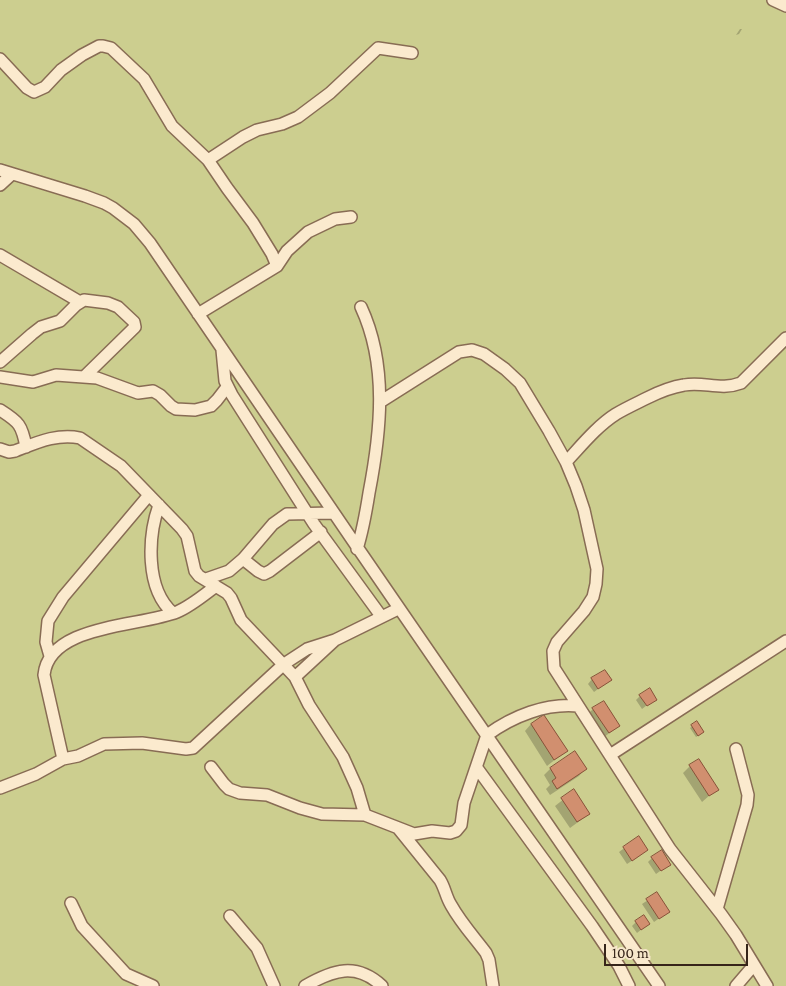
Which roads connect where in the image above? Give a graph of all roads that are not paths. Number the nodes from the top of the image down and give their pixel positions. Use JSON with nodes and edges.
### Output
{"nodes":[{"id":1,"x":773,"y":0,"type":"edge"},
{"id":2,"x":786,"y":6,"type":"edge"},
{"id":3,"x":412,"y":53,"type":"dead end"},
{"id":4,"x":0,"y":58,"type":"edge"},
{"id":5,"x":208,"y":160,"type":"junction"},
{"id":6,"x":0,"y":170,"type":"edge"},
{"id":7,"x":12,"y":174,"type":"junction"},
{"id":8,"x":0,"y":185,"type":"edge"},
{"id":9,"x":351,"y":217,"type":"dead end"},
{"id":10,"x":0,"y":255,"type":"edge"},
{"id":11,"x":277,"y":266,"type":"junction"},
{"id":12,"x":80,"y":302,"type":"junction"},
{"id":13,"x":361,"y":307,"type":"dead end"},
{"id":14,"x":198,"y":314,"type":"junction"},
{"id":15,"x":786,"y":338,"type":"edge"},
{"id":16,"x":222,"y":348,"type":"junction"},
{"id":17,"x":0,"y":362,"type":"edge"},
{"id":18,"x":85,"y":376,"type":"junction"},
{"id":19,"x":0,"y":377,"type":"edge"},
{"id":20,"x":227,"y":386,"type":"junction"},
{"id":21,"x":380,"y":402,"type":"junction"},
{"id":22,"x":0,"y":410,"type":"edge"},
{"id":23,"x":26,"y":447,"type":"junction"},
{"id":24,"x":0,"y":450,"type":"edge"},
{"id":25,"x":566,"y":462,"type":"junction"},
{"id":26,"x":149,"y":495,"type":"junction"},
{"id":27,"x":160,"y":505,"type":"junction"},
{"id":28,"x":332,"y":513,"type":"junction"},
{"id":29,"x":308,"y":515,"type":"junction"},
{"id":30,"x":321,"y":532,"type":"junction"},
{"id":31,"x":357,"y":549,"type":"junction"},
{"id":32,"x":243,"y":559,"type":"junction"},
{"id":33,"x":206,"y":579,"type":"junction"},
{"id":34,"x":216,"y":586,"type":"junction"},
{"id":35,"x":398,"y":609,"type":"junction"},
{"id":36,"x":172,"y":613,"type":"junction"},
{"id":37,"x":380,"y":616,"type":"junction"},
{"id":38,"x":335,"y":640,"type":"junction"},
{"id":39,"x":786,"y":641,"type":"edge"},
{"id":40,"x":50,"y":656,"type":"junction"},
{"id":41,"x":284,"y":664,"type":"junction"},
{"id":42,"x":295,"y":677,"type":"junction"},
{"id":43,"x":578,"y":706,"type":"junction"},
{"id":44,"x":487,"y":735,"type":"junction"},
{"id":45,"x":736,"y":749,"type":"dead end"},
{"id":46,"x":610,"y":755,"type":"junction"},
{"id":47,"x":63,"y":759,"type":"junction"},
{"id":48,"x":211,"y":767,"type":"dead end"},
{"id":49,"x":477,"y":768,"type":"junction"},
{"id":50,"x":0,"y":788,"type":"edge"},
{"id":51,"x":365,"y":815,"type":"junction"},
{"id":52,"x":396,"y":826,"type":"junction"},
{"id":53,"x":71,"y":903,"type":"dead end"},
{"id":54,"x":717,"y":909,"type":"junction"},
{"id":55,"x":230,"y":916,"type":"dead end"},
{"id":56,"x":754,"y":965,"type":"junction"},
{"id":57,"x":153,"y":986,"type":"edge"},
{"id":58,"x":274,"y":986,"type":"edge"},
{"id":59,"x":305,"y":986,"type":"edge"},
{"id":60,"x":382,"y":986,"type":"edge"},
{"id":61,"x":493,"y":986,"type":"edge"},
{"id":62,"x":629,"y":986,"type":"edge"},
{"id":63,"x":659,"y":986,"type":"edge"},
{"id":64,"x":736,"y":986,"type":"edge"},
{"id":65,"x":767,"y":986,"type":"edge"}],
"edges":[{"from":1,"to":2,"type":"street"},
{"from":3,"to":5,"type":"street"},
{"from":4,"to":5,"type":"street"},
{"from":5,"to":11,"type":"street"},
{"from":6,"to":7,"type":"street"},
{"from":7,"to":8,"type":"street"},
{"from":7,"to":14,"type":"street"},
{"from":9,"to":11,"type":"street"},
{"from":10,"to":12,"type":"street"},
{"from":11,"to":14,"type":"street"},
{"from":12,"to":17,"type":"street"},
{"from":12,"to":18,"type":"street"},
{"from":13,"to":21,"type":"street"},
{"from":14,"to":16,"type":"street"},
{"from":15,"to":25,"type":"street"},
{"from":16,"to":20,"type":"street"},
{"from":16,"to":28,"type":"street"},
{"from":18,"to":19,"type":"street"},
{"from":18,"to":20,"type":"street"},
{"from":20,"to":29,"type":"street"},
{"from":21,"to":25,"type":"street"},
{"from":21,"to":31,"type":"street"},
{"from":22,"to":23,"type":"street"},
{"from":23,"to":24,"type":"street"},
{"from":23,"to":26,"type":"street"},
{"from":25,"to":43,"type":"street"},
{"from":26,"to":27,"type":"street"},
{"from":26,"to":40,"type":"street"},
{"from":27,"to":33,"type":"street"},
{"from":27,"to":36,"type":"street"},
{"from":28,"to":29,"type":"street"},
{"from":28,"to":31,"type":"street"},
{"from":29,"to":30,"type":"street"},
{"from":29,"to":32,"type":"street"},
{"from":30,"to":32,"type":"street"},
{"from":30,"to":37,"type":"street"},
{"from":31,"to":35,"type":"street"},
{"from":32,"to":33,"type":"street"},
{"from":33,"to":34,"type":"street"},
{"from":34,"to":36,"type":"street"},
{"from":34,"to":41,"type":"street"},
{"from":35,"to":37,"type":"street"},
{"from":35,"to":44,"type":"street"},
{"from":36,"to":40,"type":"street"},
{"from":37,"to":38,"type":"street"},
{"from":38,"to":41,"type":"street"},
{"from":38,"to":42,"type":"street"},
{"from":39,"to":46,"type":"street"},
{"from":40,"to":47,"type":"street"},
{"from":41,"to":42,"type":"street"},
{"from":41,"to":47,"type":"street"},
{"from":42,"to":51,"type":"street"},
{"from":43,"to":44,"type":"street"},
{"from":43,"to":46,"type":"street"},
{"from":44,"to":49,"type":"street"},
{"from":44,"to":63,"type":"street"},
{"from":45,"to":54,"type":"street"},
{"from":46,"to":54,"type":"street"},
{"from":47,"to":50,"type":"street"},
{"from":48,"to":51,"type":"street"},
{"from":49,"to":52,"type":"street"},
{"from":49,"to":62,"type":"street"},
{"from":51,"to":52,"type":"street"},
{"from":52,"to":61,"type":"street"},
{"from":53,"to":57,"type":"street"},
{"from":54,"to":56,"type":"street"},
{"from":55,"to":58,"type":"street"},
{"from":56,"to":64,"type":"street"},
{"from":56,"to":65,"type":"street"},
{"from":59,"to":60,"type":"street"}]}
